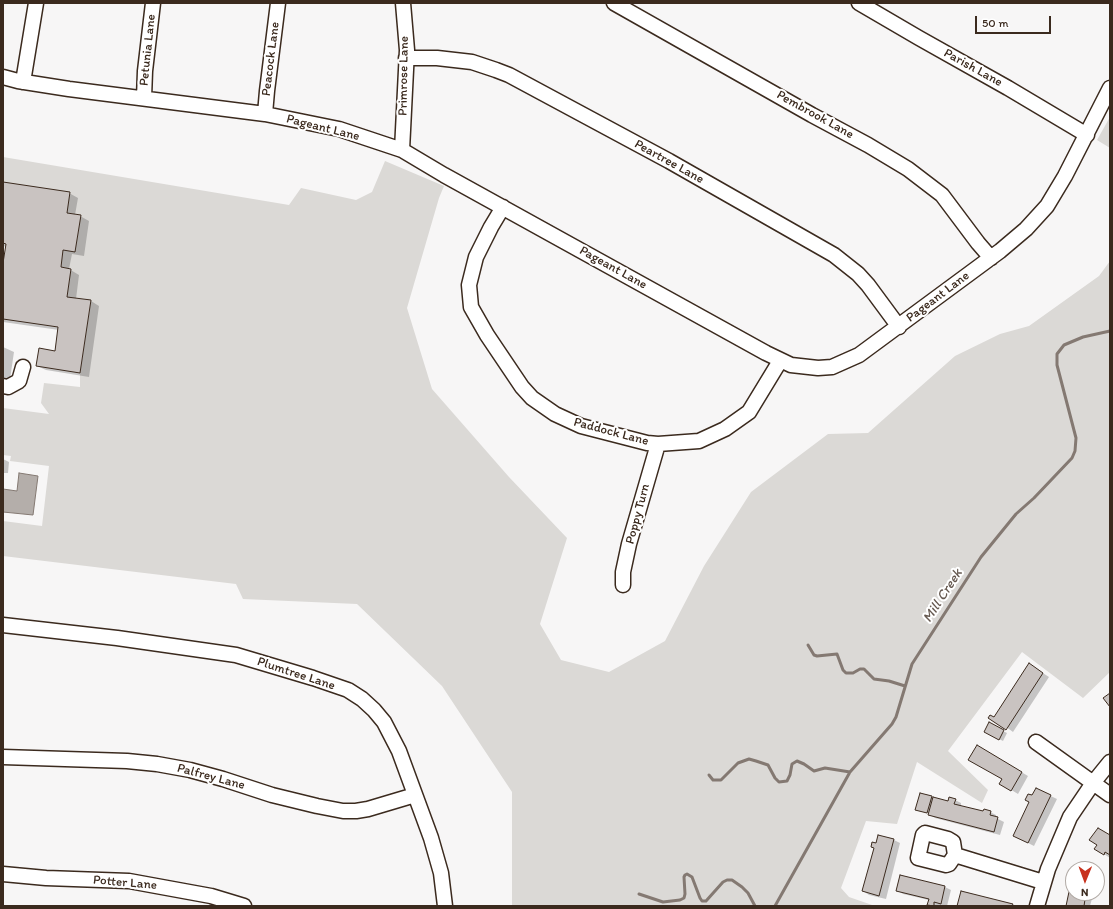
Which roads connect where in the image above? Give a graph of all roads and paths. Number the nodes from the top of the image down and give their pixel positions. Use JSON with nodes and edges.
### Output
{"nodes":[{"id":1,"x":36,"y":3,"type":"edge"},
{"id":2,"x":153,"y":3,"type":"edge"},
{"id":3,"x":278,"y":3,"type":"edge"},
{"id":4,"x":403,"y":3,"type":"edge"},
{"id":5,"x":614,"y":3,"type":"edge"},
{"id":6,"x":859,"y":3,"type":"edge"},
{"id":7,"x":406,"y":58,"type":"junction"},
{"id":8,"x":3,"y":77,"type":"edge"},
{"id":9,"x":23,"y":82,"type":"junction"},
{"id":10,"x":1110,"y":88,"type":"edge"},
{"id":11,"x":144,"y":98,"type":"junction"},
{"id":12,"x":265,"y":114,"type":"junction"},
{"id":13,"x":1087,"y":135,"type":"junction"},
{"id":14,"x":402,"y":150,"type":"junction"},
{"id":15,"x":503,"y":207,"type":"junction"},
{"id":16,"x":990,"y":258,"type":"junction"},
{"id":17,"x":899,"y":327,"type":"junction"},
{"id":18,"x":780,"y":361,"type":"junction"},
{"id":19,"x":23,"y":367,"type":"dead end"},
{"id":20,"x":3,"y":386,"type":"edge"},
{"id":21,"x":658,"y":444,"type":"junction"},
{"id":22,"x":623,"y":584,"type":"dead end"},
{"id":23,"x":3,"y":625,"type":"edge"},
{"id":24,"x":1036,"y":742,"type":"dead end"},
{"id":25,"x":3,"y":757,"type":"edge"},
{"id":26,"x":1110,"y":762,"type":"edge"},
{"id":27,"x":1093,"y":783,"type":"junction"},
{"id":28,"x":415,"y":795,"type":"junction"},
{"id":29,"x":1110,"y":795,"type":"edge"},
{"id":30,"x":955,"y":855,"type":"dead end"},
{"id":31,"x":3,"y":874,"type":"edge"},
{"id":32,"x":1043,"y":882,"type":"junction"},
{"id":33,"x":244,"y":906,"type":"edge"},
{"id":34,"x":445,"y":906,"type":"edge"},
{"id":35,"x":1037,"y":906,"type":"edge"}],
"edges":[{"from":1,"to":9,"type":"street"},
{"from":2,"to":11,"type":"street","name":"Petunia Lane"},
{"from":3,"to":12,"type":"street","name":"Peacock Lane"},
{"from":4,"to":7,"type":"street","name":"Primrose Lane"},
{"from":5,"to":16,"type":"street","name":"Pembrook Lane"},
{"from":6,"to":13,"type":"street","name":"Parish Lane"},
{"from":7,"to":14,"type":"street","name":"Primrose Lane"},
{"from":7,"to":17,"type":"street","name":"Peartree Lane"},
{"from":8,"to":9,"type":"street","name":"Pageant Lane"},
{"from":9,"to":11,"type":"street","name":"Pageant Lane"},
{"from":10,"to":13,"type":"street","name":"Pageant Lane"},
{"from":11,"to":12,"type":"street","name":"Pageant Lane"},
{"from":12,"to":14,"type":"street","name":"Pageant Lane"},
{"from":13,"to":16,"type":"street","name":"Pageant Lane"},
{"from":14,"to":15,"type":"street","name":"Pageant Lane"},
{"from":15,"to":18,"type":"street","name":"Pageant Lane"},
{"from":15,"to":21,"type":"street","name":"Paddock Lane"},
{"from":16,"to":17,"type":"street","name":"Pageant Lane"},
{"from":17,"to":18,"type":"street","name":"Pageant Lane"},
{"from":18,"to":21,"type":"street","name":"Paddock Lane"},
{"from":19,"to":20,"type":"street"},
{"from":21,"to":22,"type":"street","name":"Poppy Turn"},
{"from":23,"to":28,"type":"street","name":"Plumtree Lane"},
{"from":24,"to":27,"type":"street"},
{"from":25,"to":28,"type":"street","name":"Palfrey Lane"},
{"from":26,"to":27,"type":"street"},
{"from":27,"to":29,"type":"street"},
{"from":27,"to":32,"type":"street"},
{"from":28,"to":34,"type":"street","name":"Plumtree Lane"},
{"from":30,"to":32,"type":"street"},
{"from":31,"to":33,"type":"street","name":"Potter Lane"},
{"from":32,"to":35,"type":"street"}]}
